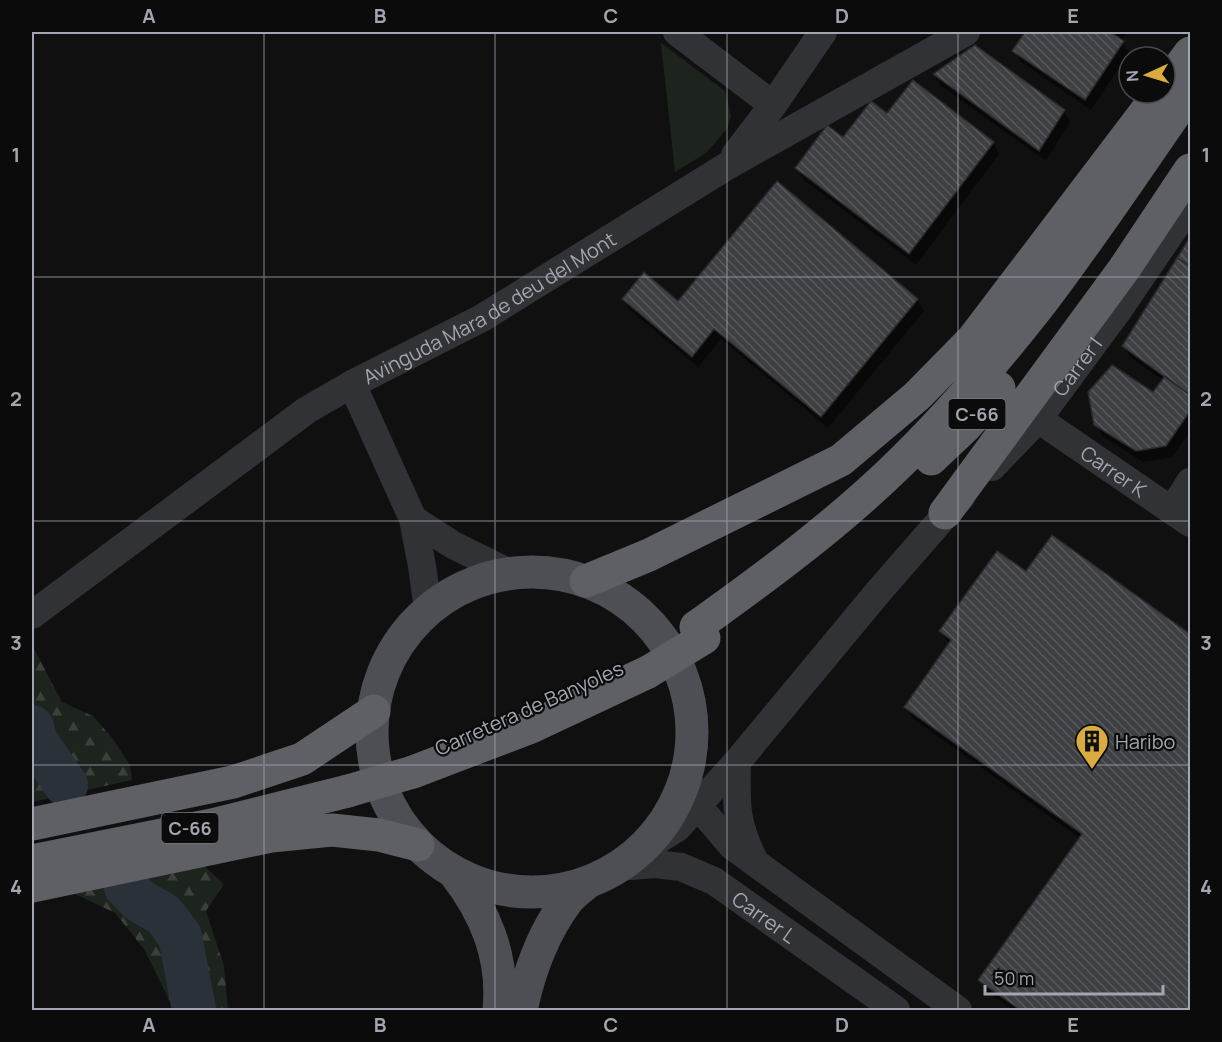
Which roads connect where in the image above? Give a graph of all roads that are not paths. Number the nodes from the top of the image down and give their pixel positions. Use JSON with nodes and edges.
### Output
{"nodes":[{"id":1,"x":677,"y":32,"type":"edge"},
{"id":2,"x":823,"y":32,"type":"edge"},
{"id":3,"x":966,"y":32,"type":"edge"},
{"id":4,"x":1191,"y":52,"type":"edge"},
{"id":5,"x":1177,"y":71,"type":"edge"},
{"id":6,"x":1191,"y":92,"type":"edge"},
{"id":7,"x":773,"y":105,"type":"junction"},
{"id":8,"x":1151,"y":105,"type":"edge"},
{"id":9,"x":1191,"y":131,"type":"edge"},
{"id":10,"x":727,"y":166,"type":"junction"},
{"id":11,"x":1191,"y":170,"type":"edge"},
{"id":12,"x":1191,"y":205,"type":"edge"},
{"id":13,"x":352,"y":384,"type":"junction"},
{"id":14,"x":1038,"y":419,"type":"junction"},
{"id":15,"x":1191,"y":482,"type":"edge"},
{"id":16,"x":945,"y":513,"type":"junction"},
{"id":17,"x":1182,"y":516,"type":"edge"},
{"id":18,"x":413,"y":519,"type":"junction"},
{"id":19,"x":510,"y":573,"type":"junction"},
{"id":20,"x":586,"y":581,"type":"junction"},
{"id":21,"x":428,"y":610,"type":"junction"},
{"id":22,"x":32,"y":615,"type":"edge"},
{"id":23,"x":700,"y":632,"type":"junction"},
{"id":24,"x":374,"y":711,"type":"junction"},
{"id":25,"x":737,"y":762,"type":"junction"},
{"id":26,"x":346,"y":785,"type":"junction"},
{"id":27,"x":692,"y":790,"type":"junction"},
{"id":28,"x":32,"y":824,"type":"edge"},
{"id":29,"x":418,"y":844,"type":"junction"},
{"id":30,"x":32,"y":847,"type":"edge"},
{"id":31,"x":629,"y":859,"type":"junction"},
{"id":32,"x":32,"y":861,"type":"edge"},
{"id":33,"x":756,"y":864,"type":"junction"},
{"id":34,"x":453,"y":871,"type":"junction"},
{"id":35,"x":588,"y":882,"type":"junction"},
{"id":36,"x":32,"y":886,"type":"edge"},
{"id":37,"x":499,"y":1011,"type":"edge"},
{"id":38,"x":521,"y":1011,"type":"edge"},
{"id":39,"x":896,"y":1011,"type":"edge"},
{"id":40,"x":958,"y":1011,"type":"edge"}],
"edges":[{"from":1,"to":7,"type":"street"},
{"from":2,"to":7,"type":"street"},
{"from":3,"to":10,"type":"street","name":"Avinguda Mara de deu del Mont"},
{"from":4,"to":5,"type":"highway"},
{"from":6,"to":23,"type":"highway","name":"Carretera de Banyoles","number":"C-66"},
{"from":7,"to":10,"type":"street"},
{"from":8,"to":20,"type":"highway"},
{"from":9,"to":23,"type":"highway","number":"C-66"},
{"from":10,"to":13,"type":"street","name":"Avinguda Mara de deu del Mont"},
{"from":11,"to":16,"type":"highway"},
{"from":12,"to":14,"type":"street","name":"Carrer I"},
{"from":13,"to":18,"type":"street"},
{"from":13,"to":22,"type":"street","name":"Avinguda Mara de deu del Mont"},
{"from":14,"to":16,"type":"street","name":"Carrer I"},
{"from":14,"to":17,"type":"street","name":"Carrer K"},
{"from":15,"to":17,"type":"street"},
{"from":16,"to":25,"type":"street","name":"Carrer I"},
{"from":18,"to":19,"type":"street"},
{"from":18,"to":21,"type":"street"},
{"from":19,"to":20,"type":"main road"},
{"from":19,"to":21,"type":"main road"},
{"from":20,"to":27,"type":"main road"},
{"from":21,"to":24,"type":"main road"},
{"from":23,"to":26,"type":"highway","name":"Carretera de Banyoles","number":"C-66","bridge":true},
{"from":24,"to":28,"type":"highway"},
{"from":24,"to":29,"type":"main road"},
{"from":25,"to":27,"type":"street","name":"Carrer I"},
{"from":25,"to":33,"type":"street","name":"Carrer L"},
{"from":26,"to":30,"type":"highway","number":"C-66"},
{"from":26,"to":32,"type":"highway","number":"C-66"},
{"from":27,"to":31,"type":"main road"},
{"from":27,"to":33,"type":"street","name":"Carrer L"},
{"from":29,"to":34,"type":"main road"},
{"from":29,"to":36,"type":"highway"},
{"from":31,"to":35,"type":"main road"},
{"from":31,"to":39,"type":"street","name":"Carrer L"},
{"from":33,"to":40,"type":"street","name":"Carrer L"},
{"from":34,"to":35,"type":"main road"},
{"from":34,"to":37,"type":"main road"},
{"from":35,"to":38,"type":"main road"}]}
